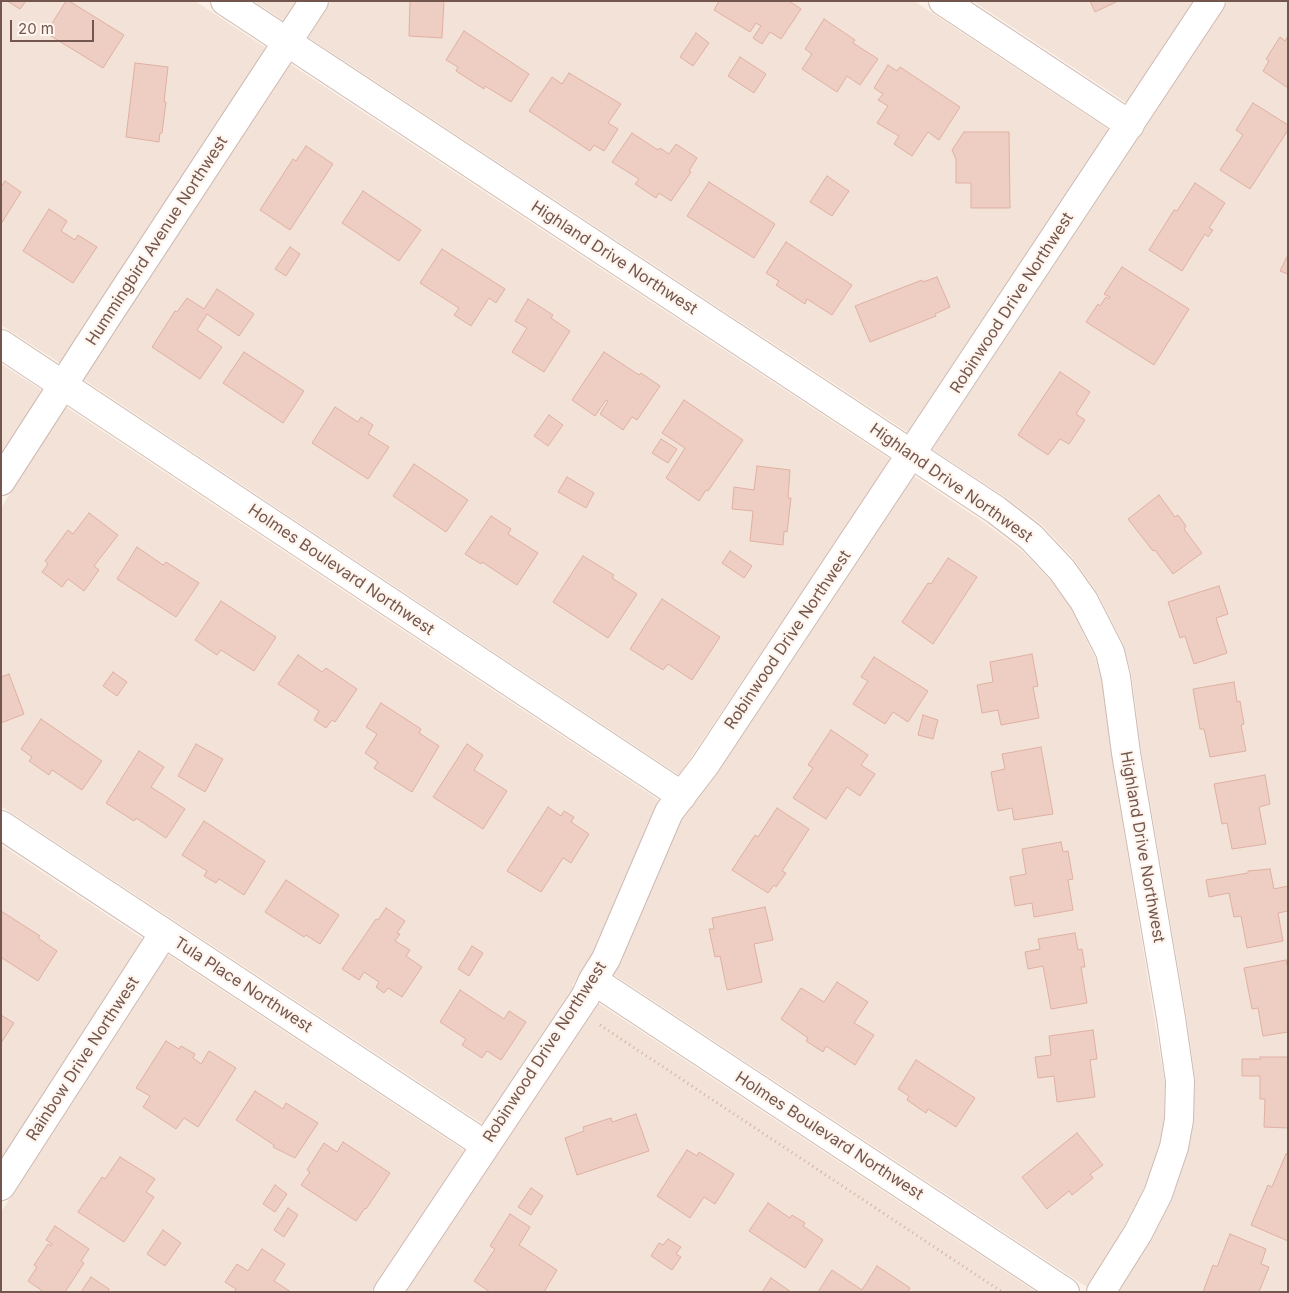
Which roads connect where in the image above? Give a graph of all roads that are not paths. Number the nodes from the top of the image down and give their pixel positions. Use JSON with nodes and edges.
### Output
{"nodes":[{"id":1,"x":225,"y":1,"type":"edge"},
{"id":2,"x":314,"y":1,"type":"edge"},
{"id":3,"x":943,"y":1,"type":"edge"},
{"id":4,"x":1211,"y":1,"type":"edge"},
{"id":5,"x":287,"y":42,"type":"junction"},
{"id":6,"x":1130,"y":125,"type":"junction"},
{"id":7,"x":1,"y":344,"type":"edge"},
{"id":8,"x":63,"y":385,"type":"junction"},
{"id":9,"x":912,"y":455,"type":"junction"},
{"id":10,"x":1,"y":481,"type":"edge"},
{"id":11,"x":682,"y":796,"type":"junction"},
{"id":12,"x":1,"y":825,"type":"edge"},
{"id":13,"x":164,"y":933,"type":"junction"},
{"id":14,"x":593,"y":980,"type":"junction"},
{"id":15,"x":485,"y":1145,"type":"junction"},
{"id":16,"x":1,"y":1186,"type":"edge"},
{"id":17,"x":388,"y":1292,"type":"edge"},
{"id":18,"x":1065,"y":1292,"type":"edge"},
{"id":19,"x":1100,"y":1292,"type":"edge"}],
"edges":[{"from":1,"to":5,"type":"street","name":"Highland Drive Northwest"},
{"from":2,"to":5,"type":"street","name":"Hummingbird Avenue Northwest"},
{"from":3,"to":6,"type":"street"},
{"from":4,"to":6,"type":"street","name":"Robinwood Drive Northwest"},
{"from":5,"to":8,"type":"street","name":"Hummingbird Avenue Northwest"},
{"from":5,"to":9,"type":"street","name":"Highland Drive Northwest"},
{"from":6,"to":9,"type":"street","name":"Robinwood Drive Northwest"},
{"from":7,"to":8,"type":"street","name":"Holmes Boulevard Northwest"},
{"from":8,"to":10,"type":"street","name":"Hummingbird Avenue Northwest"},
{"from":8,"to":11,"type":"street","name":"Holmes Boulevard Northwest"},
{"from":9,"to":11,"type":"street","name":"Robinwood Drive Northwest"},
{"from":9,"to":19,"type":"street","name":"Highland Drive Northwest"},
{"from":11,"to":14,"type":"street","name":"Robinwood Drive Northwest"},
{"from":12,"to":13,"type":"street","name":"Tula Place Northwest"},
{"from":13,"to":15,"type":"street","name":"Tula Place Northwest"},
{"from":13,"to":16,"type":"street","name":"Rainbow Drive Northwest"},
{"from":14,"to":15,"type":"street","name":"Robinwood Drive Northwest"},
{"from":14,"to":18,"type":"street","name":"Holmes Boulevard Northwest"},
{"from":15,"to":17,"type":"street","name":"Robinwood Drive Northwest"}]}
